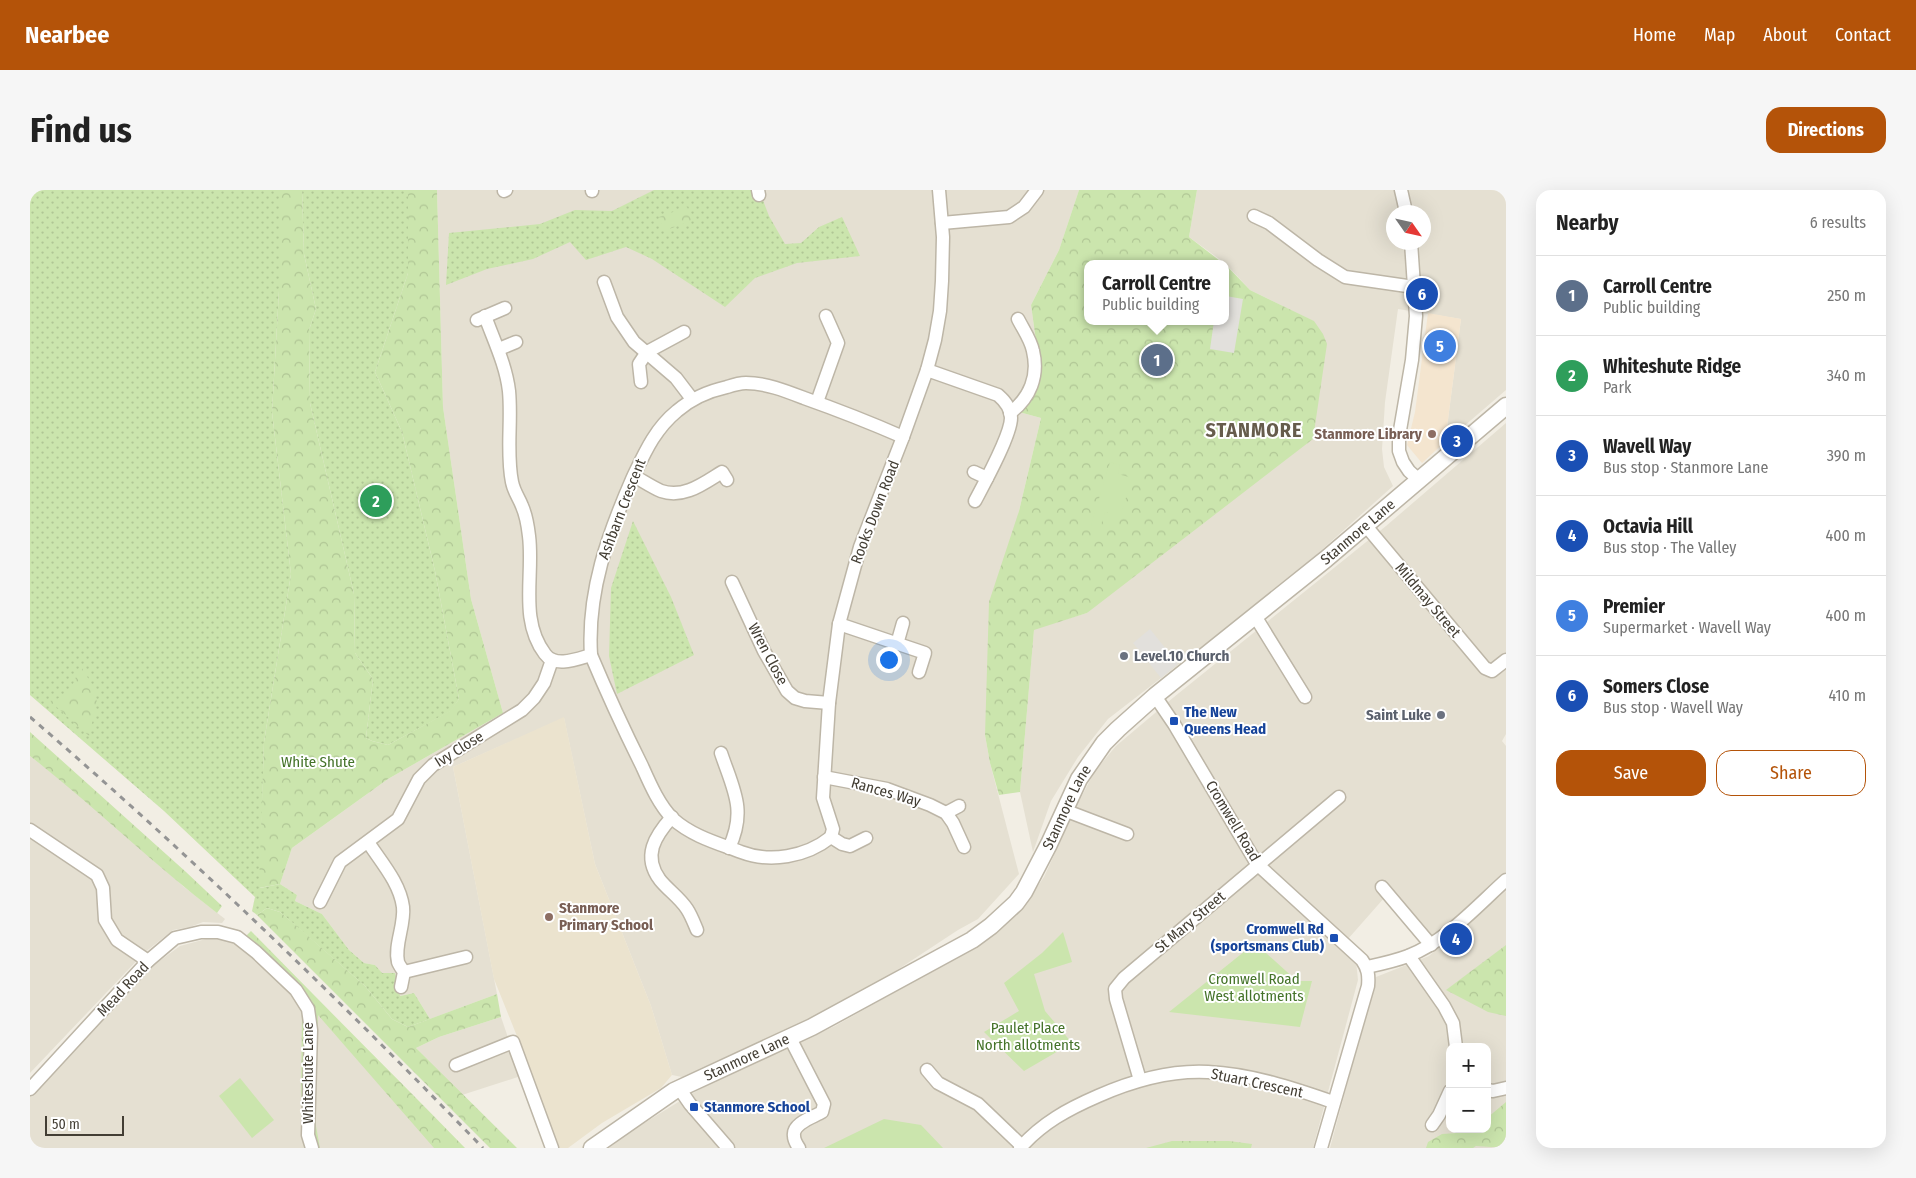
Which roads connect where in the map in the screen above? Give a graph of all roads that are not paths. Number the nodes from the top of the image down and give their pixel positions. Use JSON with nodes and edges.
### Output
{"nodes":[{"id":1,"x":939,"y":190,"type":"edge"},
{"id":2,"x":1038,"y":190,"type":"edge"},
{"id":3,"x":1401,"y":190,"type":"edge"},
{"id":4,"x":1404,"y":205,"type":"edge"},
{"id":5,"x":1254,"y":216,"type":"dead end"},
{"id":6,"x":942,"y":223,"type":"junction"},
{"id":7,"x":1412,"y":250,"type":"edge"},
{"id":8,"x":604,"y":282,"type":"dead end"},
{"id":9,"x":1414,"y":286,"type":"junction"},
{"id":10,"x":505,"y":308,"type":"dead end"},
{"id":11,"x":826,"y":316,"type":"dead end"},
{"id":12,"x":1018,"y":319,"type":"dead end"},
{"id":13,"x":684,"y":332,"type":"dead end"},
{"id":14,"x":516,"y":342,"type":"dead end"},
{"id":15,"x":499,"y":349,"type":"junction"},
{"id":16,"x":647,"y":352,"type":"junction"},
{"id":17,"x":927,"y":370,"type":"junction"},
{"id":18,"x":641,"y":382,"type":"dead end"},
{"id":19,"x":692,"y":399,"type":"junction"},
{"id":20,"x":817,"y":402,"type":"junction"},
{"id":21,"x":1506,"y":406,"type":"edge"},
{"id":22,"x":1010,"y":413,"type":"junction"},
{"id":23,"x":903,"y":437,"type":"junction"},
{"id":24,"x":974,"y":472,"type":"dead end"},
{"id":25,"x":634,"y":476,"type":"junction"},
{"id":26,"x":986,"y":478,"type":"junction"},
{"id":27,"x":727,"y":480,"type":"dead end"},
{"id":28,"x":1419,"y":480,"type":"junction"},
{"id":29,"x":975,"y":501,"type":"dead end"},
{"id":30,"x":1366,"y":526,"type":"junction"},
{"id":31,"x":732,"y":582,"type":"dead end"},
{"id":32,"x":1254,"y":616,"type":"junction"},
{"id":33,"x":839,"y":624,"type":"junction"},
{"id":34,"x":903,"y":624,"type":"dead end"},
{"id":35,"x":897,"y":644,"type":"junction"},
{"id":36,"x":591,"y":656,"type":"junction"},
{"id":37,"x":552,"y":660,"type":"junction"},
{"id":38,"x":1506,"y":660,"type":"edge"},
{"id":39,"x":919,"y":672,"type":"dead end"},
{"id":40,"x":1154,"y":696,"type":"junction"},
{"id":41,"x":1306,"y":697,"type":"dead end"},
{"id":42,"x":828,"y":704,"type":"junction"},
{"id":43,"x":721,"y":753,"type":"dead end"},
{"id":44,"x":824,"y":777,"type":"junction"},
{"id":45,"x":1339,"y":797,"type":"dead end"},
{"id":46,"x":959,"y":806,"type":"dead end"},
{"id":47,"x":1064,"y":810,"type":"junction"},
{"id":48,"x":946,"y":813,"type":"junction"},
{"id":49,"x":672,"y":817,"type":"junction"},
{"id":50,"x":30,"y":830,"type":"edge"},
{"id":51,"x":1127,"y":834,"type":"dead end"},
{"id":52,"x":831,"y":837,"type":"junction"},
{"id":53,"x":866,"y":838,"type":"dead end"},
{"id":54,"x":368,"y":842,"type":"junction"},
{"id":55,"x":964,"y":847,"type":"dead end"},
{"id":56,"x":729,"y":848,"type":"junction"},
{"id":57,"x":1257,"y":864,"type":"junction"},
{"id":58,"x":1506,"y":880,"type":"edge"},
{"id":59,"x":1382,"y":887,"type":"dead end"},
{"id":60,"x":320,"y":902,"type":"dead end"},
{"id":61,"x":697,"y":930,"type":"dead end"},
{"id":62,"x":238,"y":937,"type":"joint"},
{"id":63,"x":1431,"y":945,"type":"junction"},
{"id":64,"x":1409,"y":956,"type":"junction"},
{"id":65,"x":466,"y":957,"type":"dead end"},
{"id":66,"x":148,"y":961,"type":"junction"},
{"id":67,"x":1367,"y":968,"type":"junction"},
{"id":68,"x":404,"y":972,"type":"junction"},
{"id":69,"x":401,"y":987,"type":"dead end"},
{"id":70,"x":790,"y":1038,"type":"junction"},
{"id":71,"x":1456,"y":1043,"type":"edge"},
{"id":72,"x":456,"y":1065,"type":"dead end"},
{"id":73,"x":927,"y":1070,"type":"dead end"},
{"id":74,"x":1140,"y":1080,"type":"junction"},
{"id":75,"x":679,"y":1088,"type":"junction"},
{"id":76,"x":1506,"y":1088,"type":"edge"},
{"id":77,"x":30,"y":1089,"type":"edge"},
{"id":78,"x":1491,"y":1091,"type":"edge"},
{"id":79,"x":1446,"y":1100,"type":"edge"},
{"id":80,"x":1333,"y":1102,"type":"junction"},
{"id":81,"x":1432,"y":1125,"type":"dead end"},
{"id":82,"x":593,"y":1147,"type":"edge"},
{"id":83,"x":1021,"y":1147,"type":"edge"},
{"id":84,"x":312,"y":1148,"type":"edge"},
{"id":85,"x":552,"y":1148,"type":"edge"},
{"id":86,"x":728,"y":1148,"type":"edge"},
{"id":87,"x":799,"y":1148,"type":"edge"},
{"id":88,"x":1321,"y":1148,"type":"edge"}],
"edges":[{"from":1,"to":6,"type":"street","name":"Rooks Down Road"},
{"from":2,"to":6,"type":"street"},
{"from":3,"to":4,"type":"street"},
{"from":5,"to":9,"type":"street"},
{"from":6,"to":17,"type":"street","name":"Rooks Down Road"},
{"from":7,"to":9,"type":"street"},
{"from":8,"to":16,"type":"street"},
{"from":9,"to":28,"type":"street"},
{"from":10,"to":15,"type":"street"},
{"from":11,"to":20,"type":"street"},
{"from":12,"to":22,"type":"street"},
{"from":13,"to":16,"type":"street"},
{"from":14,"to":15,"type":"street"},
{"from":15,"to":37,"type":"street"},
{"from":16,"to":18,"type":"street"},
{"from":16,"to":19,"type":"street"},
{"from":17,"to":22,"type":"street"},
{"from":17,"to":23,"type":"street","name":"Rooks Down Road"},
{"from":19,"to":20,"type":"street","name":"Ashbarn Crescent"},
{"from":19,"to":25,"type":"street","name":"Ashbarn Crescent"},
{"from":20,"to":23,"type":"street","name":"Ashbarn Crescent"},
{"from":21,"to":28,"type":"street","name":"Stanmore Lane"},
{"from":22,"to":26,"type":"street"},
{"from":23,"to":33,"type":"street","name":"Rooks Down Road"},
{"from":24,"to":26,"type":"street"},
{"from":25,"to":27,"type":"street"},
{"from":25,"to":36,"type":"street","name":"Ashbarn Crescent"},
{"from":26,"to":29,"type":"street"},
{"from":28,"to":30,"type":"street","name":"Stanmore Lane"},
{"from":30,"to":32,"type":"street","name":"Stanmore Lane"},
{"from":30,"to":38,"type":"street","name":"Mildmay Street"},
{"from":31,"to":42,"type":"street","name":"Wren Close"},
{"from":32,"to":40,"type":"street","name":"Stanmore Lane"},
{"from":32,"to":41,"type":"street"},
{"from":33,"to":35,"type":"street"},
{"from":33,"to":42,"type":"street","name":"Rooks Down Road"},
{"from":34,"to":35,"type":"street"},
{"from":35,"to":39,"type":"street"},
{"from":36,"to":37,"type":"street"},
{"from":36,"to":49,"type":"street","name":"Ashbarn Crescent"},
{"from":37,"to":54,"type":"street","name":"Ivy Close"},
{"from":40,"to":47,"type":"street","name":"Stanmore Lane"},
{"from":40,"to":57,"type":"street","name":"Cromwell Road"},
{"from":42,"to":44,"type":"street","name":"Rooks Down Road"},
{"from":43,"to":56,"type":"street"},
{"from":44,"to":48,"type":"street","name":"Rances Way"},
{"from":44,"to":52,"type":"street","name":"Rooks Down Road"},
{"from":45,"to":57,"type":"street","name":"St Mary Street"},
{"from":46,"to":48,"type":"street"},
{"from":47,"to":51,"type":"street"},
{"from":47,"to":70,"type":"street","name":"Stanmore Lane"},
{"from":48,"to":55,"type":"street"},
{"from":49,"to":56,"type":"street","name":"Ashbarn Crescent"},
{"from":49,"to":61,"type":"street"},
{"from":50,"to":66,"type":"street"},
{"from":52,"to":53,"type":"street"},
{"from":52,"to":56,"type":"street","name":"Ashbarn Crescent"},
{"from":54,"to":60,"type":"street","name":"Ivy Close"},
{"from":54,"to":68,"type":"street"},
{"from":57,"to":67,"type":"street","name":"Cromwell Road"},
{"from":57,"to":74,"type":"street","name":"St Mary Street"},
{"from":58,"to":63,"type":"street"},
{"from":59,"to":63,"type":"street"},
{"from":62,"to":66,"type":"street","name":"Mead Road"},
{"from":62,"to":84,"type":"street","name":"Whiteshute Lane"},
{"from":63,"to":64,"type":"street"},
{"from":64,"to":67,"type":"street"},
{"from":64,"to":71,"type":"street"},
{"from":65,"to":68,"type":"street"},
{"from":66,"to":77,"type":"street","name":"Mead Road"},
{"from":67,"to":80,"type":"street"},
{"from":68,"to":69,"type":"street"},
{"from":70,"to":75,"type":"street","name":"Stanmore Lane"},
{"from":70,"to":87,"type":"street"},
{"from":72,"to":85,"type":"street"},
{"from":73,"to":83,"type":"street"},
{"from":74,"to":80,"type":"street","name":"Stuart Crescent"},
{"from":74,"to":83,"type":"street","name":"Stuart Crescent"},
{"from":75,"to":82,"type":"street","name":"Stanmore Lane"},
{"from":75,"to":86,"type":"street"},
{"from":76,"to":78,"type":"street"},
{"from":79,"to":81,"type":"street"},
{"from":80,"to":88,"type":"street"}]}
